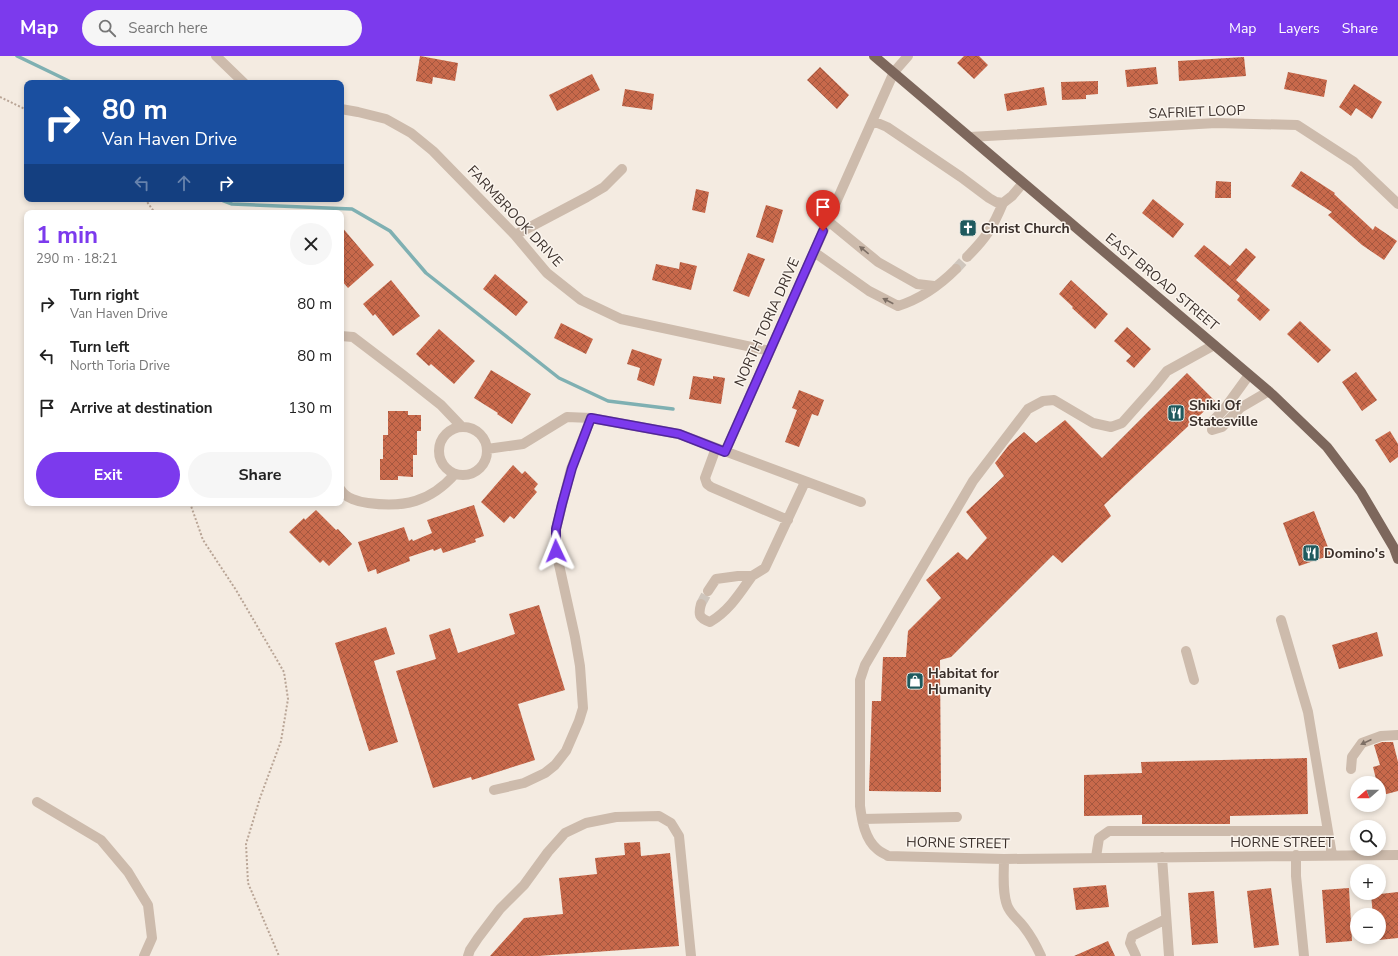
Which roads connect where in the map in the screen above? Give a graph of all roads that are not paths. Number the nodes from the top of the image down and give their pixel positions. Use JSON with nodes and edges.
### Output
{"nodes":[{"id":1,"x":216,"y":56,"type":"edge"},
{"id":2,"x":874,"y":56,"type":"edge"},
{"id":3,"x":908,"y":56,"type":"edge"},
{"id":4,"x":894,"y":72,"type":"junction"},
{"id":5,"x":241,"y":80,"type":"edge"},
{"id":6,"x":344,"y":110,"type":"edge"},
{"id":7,"x":872,"y":121,"type":"junction"},
{"id":8,"x":970,"y":137,"type":"junction"},
{"id":9,"x":622,"y":169,"type":"dead end"},
{"id":10,"x":1023,"y":183,"type":"junction"},
{"id":11,"x":1003,"y":203,"type":"junction"},
{"id":12,"x":1398,"y":204,"type":"edge"},
{"id":13,"x":828,"y":221,"type":"junction"},
{"id":14,"x":516,"y":235,"type":"junction"},
{"id":15,"x":814,"y":252,"type":"junction"},
{"id":16,"x":967,"y":257,"type":"tunnel mouth"},
{"id":17,"x":956,"y":269,"type":"tunnel mouth"},
{"id":18,"x":934,"y":286,"type":"junction"},
{"id":19,"x":344,"y":336,"type":"edge"},
{"id":20,"x":1214,"y":345,"type":"junction"},
{"id":21,"x":770,"y":351,"type":"junction"},
{"id":22,"x":1249,"y":375,"type":"junction"},
{"id":23,"x":1268,"y":391,"type":"junction"},
{"id":24,"x":591,"y":418,"type":"junction"},
{"id":25,"x":461,"y":426,"type":"junction"},
{"id":26,"x":487,"y":449,"type":"junction"},
{"id":27,"x":721,"y":450,"type":"junction"},
{"id":28,"x":455,"y":474,"type":"junction"},
{"id":29,"x":805,"y":482,"type":"junction"},
{"id":30,"x":344,"y":494,"type":"edge"},
{"id":31,"x":860,"y":502,"type":"dead end"},
{"id":32,"x":788,"y":520,"type":"junction"},
{"id":33,"x":1398,"y":558,"type":"edge"},
{"id":34,"x":752,"y":576,"type":"junction"},
{"id":35,"x":708,"y":591,"type":"tunnel mouth"},
{"id":36,"x":701,"y":604,"type":"tunnel mouth"},
{"id":37,"x":1280,"y":620,"type":"dead end"},
{"id":38,"x":1186,"y":651,"type":"dead end"},
{"id":39,"x":1194,"y":680,"type":"dead end"},
{"id":40,"x":1398,"y":735,"type":"edge"},
{"id":41,"x":1351,"y":769,"type":"dead end"},
{"id":42,"x":494,"y":790,"type":"dead end"},
{"id":43,"x":37,"y":802,"type":"dead end"},
{"id":44,"x":957,"y":817,"type":"dead end"},
{"id":45,"x":862,"y":819,"type":"junction"},
{"id":46,"x":1328,"y":831,"type":"junction"},
{"id":47,"x":1296,"y":855,"type":"junction"},
{"id":48,"x":1332,"y":855,"type":"junction"},
{"id":49,"x":1398,"y":855,"type":"edge"},
{"id":50,"x":1162,"y":856,"type":"junction"},
{"id":51,"x":1096,"y":857,"type":"junction"},
{"id":52,"x":1004,"y":859,"type":"junction"},
{"id":53,"x":1166,"y":919,"type":"junction"},
{"id":54,"x":144,"y":956,"type":"edge"},
{"id":55,"x":468,"y":956,"type":"edge"},
{"id":56,"x":691,"y":956,"type":"edge"},
{"id":57,"x":1041,"y":956,"type":"edge"},
{"id":58,"x":1136,"y":956,"type":"edge"},
{"id":59,"x":1169,"y":956,"type":"edge"},
{"id":60,"x":1304,"y":956,"type":"edge"}],
"edges":[{"from":1,"to":5,"type":"street"},
{"from":2,"to":4,"type":"main road","name":"EAST BROAD STREET"},
{"from":3,"to":4,"type":"street","name":"NORTH TORIA DRIVE"},
{"from":4,"to":7,"type":"street","name":"NORTH TORIA DRIVE"},
{"from":4,"to":8,"type":"main road","name":"EAST BROAD STREET"},
{"from":6,"to":14,"type":"street","name":"FARMBROOK DRIVE"},
{"from":7,"to":11,"type":"street"},
{"from":7,"to":13,"type":"street","name":"NORTH TORIA DRIVE"},
{"from":8,"to":10,"type":"main road","name":"EAST BROAD STREET"},
{"from":8,"to":12,"type":"street","name":"SAFRIET LOOP"},
{"from":9,"to":14,"type":"street"},
{"from":10,"to":11,"type":"street"},
{"from":10,"to":20,"type":"main road","name":"EAST BROAD STREET"},
{"from":11,"to":16,"type":"street"},
{"from":13,"to":15,"type":"street","name":"NORTH TORIA DRIVE"},
{"from":18,"to":13,"type":"street","one_way":true},
{"from":14,"to":21,"type":"street","name":"FARMBROOK DRIVE"},
{"from":18,"to":15,"type":"street","one_way":true},
{"from":15,"to":21,"type":"street","name":"NORTH TORIA DRIVE"},
{"from":17,"to":18,"type":"street"},
{"from":19,"to":25,"type":"street"},
{"from":20,"to":22,"type":"main road","name":"EAST BROAD STREET"},
{"from":20,"to":45,"type":"street","name":"HORNE STREET"},
{"from":21,"to":27,"type":"street","name":"NORTH TORIA DRIVE"},
{"from":22,"to":23,"type":"main road","name":"EAST BROAD STREET"},
{"from":22,"to":23,"type":"street"},
{"from":23,"to":33,"type":"main road","name":"EAST BROAD STREET"},
{"from":24,"to":26,"type":"street"},
{"from":24,"to":27,"type":"street"},
{"from":24,"to":42,"type":"street"},
{"from":25,"to":26,"type":"street"},
{"from":25,"to":28,"type":"street"},
{"from":26,"to":28,"type":"street"},
{"from":27,"to":29,"type":"street"},
{"from":27,"to":32,"type":"street","name":"NORTH TORIA DRIVE"},
{"from":28,"to":30,"type":"street"},
{"from":29,"to":31,"type":"street"},
{"from":29,"to":32,"type":"street"},
{"from":32,"to":34,"type":"street"},
{"from":34,"to":35,"type":"street"},
{"from":34,"to":36,"type":"street"},
{"from":37,"to":46,"type":"street"},
{"from":38,"to":39,"type":"street"},
{"from":40,"to":41,"type":"street","one_way":true},
{"from":43,"to":54,"type":"street"},
{"from":44,"to":45,"type":"street"},
{"from":45,"to":52,"type":"street","name":"HORNE STREET"},
{"from":46,"to":48,"type":"street"},
{"from":46,"to":51,"type":"street"},
{"from":47,"to":48,"type":"street","name":"HORNE STREET"},
{"from":47,"to":50,"type":"street","name":"HORNE STREET"},
{"from":47,"to":60,"type":"street"},
{"from":48,"to":49,"type":"street","name":"HORNE STREET"},
{"from":50,"to":51,"type":"street","name":"HORNE STREET"},
{"from":50,"to":53,"type":"street"},
{"from":51,"to":52,"type":"street","name":"HORNE STREET"},
{"from":52,"to":57,"type":"street"},
{"from":53,"to":58,"type":"street"},
{"from":53,"to":59,"type":"street"},
{"from":55,"to":56,"type":"street"}]}
